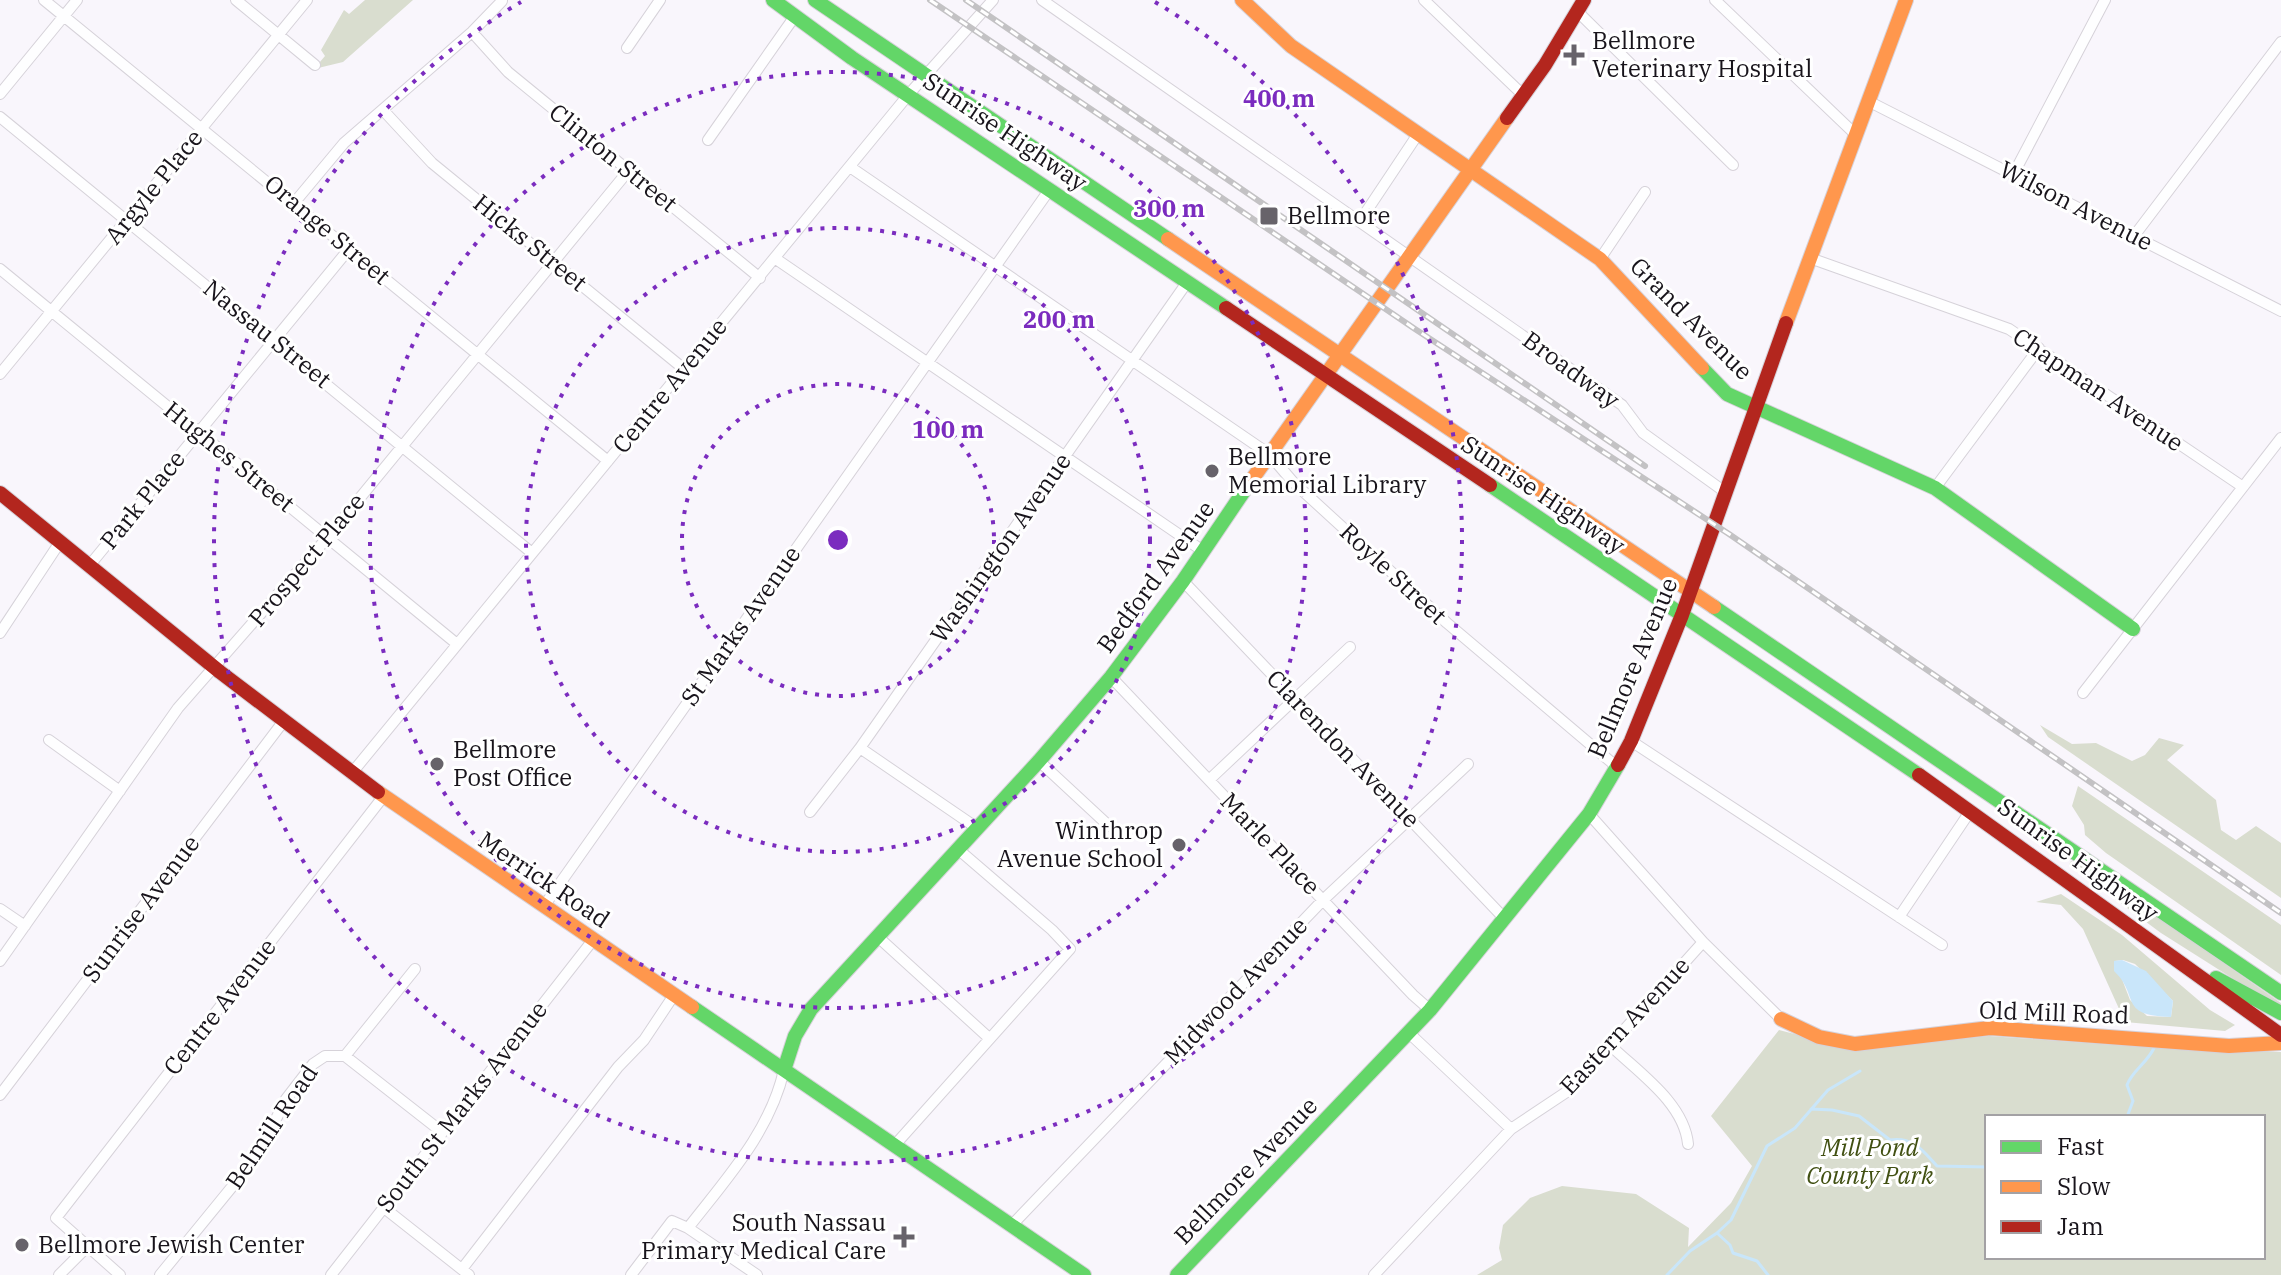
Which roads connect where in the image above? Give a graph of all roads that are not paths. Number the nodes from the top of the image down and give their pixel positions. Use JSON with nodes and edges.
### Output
{"nodes":[{"id":1,"x":44,"y":0,"type":"edge"},
{"id":2,"x":77,"y":0,"type":"edge"},
{"id":3,"x":236,"y":0,"type":"edge"},
{"id":4,"x":307,"y":0,"type":"edge"},
{"id":5,"x":660,"y":0,"type":"edge"},
{"id":6,"x":773,"y":0,"type":"edge"},
{"id":7,"x":815,"y":0,"type":"edge"},
{"id":8,"x":993,"y":0,"type":"edge"},
{"id":9,"x":1042,"y":0,"type":"edge"},
{"id":10,"x":1242,"y":0,"type":"edge"},
{"id":11,"x":1424,"y":0,"type":"edge"},
{"id":12,"x":1715,"y":0,"type":"edge"},
{"id":13,"x":1906,"y":0,"type":"edge"},
{"id":14,"x":2105,"y":0,"type":"edge"},
{"id":15,"x":502,"y":1,"type":"edge"},
{"id":16,"x":1581,"y":5,"type":"edge"},
{"id":17,"x":795,"y":16,"type":"junction"},
{"id":18,"x":63,"y":17,"type":"junction"},
{"id":19,"x":472,"y":32,"type":"junction"},
{"id":20,"x":279,"y":35,"type":"junction"},
{"id":21,"x":2281,"y":42,"type":"edge"},
{"id":22,"x":627,"y":48,"type":"dead end"},
{"id":23,"x":315,"y":65,"type":"dead end"},
{"id":24,"x":926,"y":76,"type":"junction"},
{"id":25,"x":0,"y":94,"type":"edge"},
{"id":26,"x":909,"y":94,"type":"junction"},
{"id":27,"x":1523,"y":95,"type":"junction"},
{"id":28,"x":1870,"y":102,"type":"junction"},
{"id":29,"x":383,"y":110,"type":"junction"},
{"id":30,"x":0,"y":117,"type":"edge"},
{"id":31,"x":203,"y":128,"type":"junction"},
{"id":32,"x":1418,"y":134,"type":"junction"},
{"id":33,"x":1855,"y":134,"type":"junction"},
{"id":34,"x":708,"y":140,"type":"dead end"},
{"id":35,"x":1733,"y":165,"type":"dead end"},
{"id":36,"x":850,"y":167,"type":"junction"},
{"id":37,"x":629,"y":170,"type":"junction"},
{"id":38,"x":1471,"y":171,"type":"junction"},
{"id":39,"x":2013,"y":175,"type":"junction"},
{"id":40,"x":1050,"y":189,"type":"junction"},
{"id":41,"x":1645,"y":192,"type":"dead end"},
{"id":42,"x":294,"y":203,"type":"junction"},
{"id":43,"x":127,"y":219,"type":"junction"},
{"id":44,"x":1360,"y":221,"type":"junction"},
{"id":45,"x":2134,"y":236,"type":"junction"},
{"id":46,"x":349,"y":249,"type":"junction"},
{"id":47,"x":1411,"y":256,"type":"junction"},
{"id":48,"x":1810,"y":258,"type":"junction"},
{"id":49,"x":776,"y":259,"type":"junction"},
{"id":50,"x":1600,"y":259,"type":"junction"},
{"id":51,"x":554,"y":262,"type":"junction"},
{"id":52,"x":995,"y":266,"type":"junction"},
{"id":53,"x":0,"y":269,"type":"edge"},
{"id":54,"x":760,"y":278,"type":"junction"},
{"id":55,"x":1188,"y":281,"type":"junction"},
{"id":56,"x":52,"y":311,"type":"junction"},
{"id":57,"x":2281,"y":311,"type":"edge"},
{"id":58,"x":274,"y":340,"type":"junction"},
{"id":59,"x":2039,"y":348,"type":"junction"},
{"id":60,"x":478,"y":354,"type":"junction"},
{"id":61,"x":1340,"y":355,"type":"junction"},
{"id":62,"x":1133,"y":360,"type":"junction"},
{"id":63,"x":927,"y":362,"type":"junction"},
{"id":64,"x":684,"y":369,"type":"junction"},
{"id":65,"x":0,"y":374,"type":"edge"},
{"id":66,"x":1326,"y":374,"type":"junction"},
{"id":67,"x":1755,"y":406,"type":"junction"},
{"id":68,"x":198,"y":432,"type":"junction"},
{"id":69,"x":2281,"y":438,"type":"edge"},
{"id":70,"x":403,"y":446,"type":"junction"},
{"id":71,"x":1269,"y":454,"type":"junction"},
{"id":72,"x":1065,"y":457,"type":"junction"},
{"id":73,"x":608,"y":461,"type":"junction"},
{"id":74,"x":2243,"y":487,"type":"junction"},
{"id":75,"x":1935,"y":488,"type":"junction"},
{"id":76,"x":1725,"y":492,"type":"junction"},
{"id":77,"x":0,"y":493,"type":"edge"},
{"id":78,"x":327,"y":538,"type":"junction"},
{"id":79,"x":60,"y":542,"type":"junction"},
{"id":80,"x":1203,"y":551,"type":"junction"},
{"id":81,"x":532,"y":553,"type":"junction"},
{"id":82,"x":89,"y":566,"type":"junction"},
{"id":83,"x":1183,"y":581,"type":"junction"},
{"id":84,"x":1690,"y":592,"type":"junction"},
{"id":85,"x":1682,"y":615,"type":"junction"},
{"id":86,"x":2133,"y":629,"type":"junction"},
{"id":87,"x":0,"y":633,"type":"edge"},
{"id":88,"x":457,"y":644,"type":"junction"},
{"id":89,"x":1350,"y":647,"type":"dead end"},
{"id":90,"x":215,"y":669,"type":"junction"},
{"id":91,"x":1111,"y":677,"type":"junction"},
{"id":92,"x":2083,"y":693,"type":"dead end"},
{"id":93,"x":1295,"y":698,"type":"junction"},
{"id":94,"x":283,"y":722,"type":"junction"},
{"id":95,"x":49,"y":740,"type":"dead end"},
{"id":96,"x":1631,"y":741,"type":"junction"},
{"id":97,"x":860,"y":748,"type":"junction"},
{"id":98,"x":1039,"y":761,"type":"junction"},
{"id":99,"x":1468,"y":764,"type":"dead end"},
{"id":100,"x":1617,"y":767,"type":"junction"},
{"id":101,"x":351,"y":774,"type":"junction"},
{"id":102,"x":1209,"y":780,"type":"junction"},
{"id":103,"x":120,"y":791,"type":"junction"},
{"id":104,"x":383,"y":797,"type":"junction"},
{"id":105,"x":2010,"y":807,"type":"junction"},
{"id":106,"x":1971,"y":810,"type":"junction"},
{"id":107,"x":810,"y":812,"type":"dead end"},
{"id":108,"x":1589,"y":814,"type":"junction"},
{"id":109,"x":1410,"y":819,"type":"junction"},
{"id":110,"x":1109,"y":826,"type":"dead end"},
{"id":111,"x":1996,"y":827,"type":"junction"},
{"id":112,"x":977,"y":828,"type":"junction"},
{"id":113,"x":959,"y":850,"type":"junction"},
{"id":114,"x":1323,"y":900,"type":"junction"},
{"id":115,"x":544,"y":906,"type":"junction"},
{"id":116,"x":0,"y":909,"type":"edge"},
{"id":117,"x":1503,"y":917,"type":"junction"},
{"id":118,"x":1899,"y":917,"type":"junction"},
{"id":119,"x":25,"y":926,"type":"junction"},
{"id":120,"x":878,"y":937,"type":"junction"},
{"id":121,"x":593,"y":940,"type":"junction"},
{"id":122,"x":1703,"y":942,"type":"junction"},
{"id":123,"x":1942,"y":945,"type":"dead end"},
{"id":124,"x":0,"y":961,"type":"edge"},
{"id":125,"x":2188,"y":966,"type":"junction"},
{"id":126,"x":415,"y":969,"type":"dead end"},
{"id":127,"x":2281,"y":993,"type":"edge"},
{"id":128,"x":674,"y":995,"type":"junction"},
{"id":129,"x":1430,"y":1010,"type":"junction"},
{"id":130,"x":2281,"y":1013,"type":"edge"},
{"id":131,"x":1781,"y":1019,"type":"joint"},
{"id":132,"x":1409,"y":1033,"type":"junction"},
{"id":133,"x":2281,"y":1035,"type":"edge"},
{"id":134,"x":989,"y":1038,"type":"junction"},
{"id":135,"x":2281,"y":1043,"type":"edge"},
{"id":136,"x":1611,"y":1046,"type":"junction"},
{"id":137,"x":345,"y":1056,"type":"junction"},
{"id":138,"x":784,"y":1070,"type":"junction"},
{"id":139,"x":0,"y":1095,"type":"edge"},
{"id":140,"x":1511,"y":1129,"type":"junction"},
{"id":141,"x":442,"y":1132,"type":"junction"},
{"id":142,"x":1688,"y":1144,"type":"dead end"},
{"id":143,"x":894,"y":1146,"type":"junction"},
{"id":144,"x":383,"y":1207,"type":"junction"},
{"id":145,"x":1011,"y":1226,"type":"junction"},
{"id":146,"x":688,"y":1228,"type":"junction"},
{"id":147,"x":88,"y":1246,"type":"junction"},
{"id":148,"x":466,"y":1272,"type":"edge"},
{"id":149,"x":750,"y":1273,"type":"edge"},
{"id":150,"x":59,"y":1275,"type":"edge"},
{"id":151,"x":120,"y":1275,"type":"edge"},
{"id":152,"x":160,"y":1275,"type":"edge"},
{"id":153,"x":331,"y":1275,"type":"edge"},
{"id":154,"x":631,"y":1275,"type":"edge"},
{"id":155,"x":1084,"y":1275,"type":"edge"},
{"id":156,"x":1177,"y":1275,"type":"edge"},
{"id":157,"x":1374,"y":1275,"type":"edge"}],
"edges":[{"from":1,"to":18,"type":"street","name":"Orange Street"},
{"from":2,"to":18,"type":"street"},
{"from":3,"to":20,"type":"street"},
{"from":4,"to":20,"type":"street","name":"Argyle Place"},
{"from":5,"to":22,"type":"street"},
{"from":6,"to":17,"type":"main road","name":"Sunrise Highway"},
{"from":7,"to":24,"type":"main road","name":"Sunrise Highway"},
{"from":8,"to":24,"type":"street","name":"Centre Avenue"},
{"from":9,"to":44,"type":"street","name":"Broadway"},
{"from":10,"to":32,"type":"main road","name":"Grand Avenue"},
{"from":11,"to":27,"type":"street"},
{"from":12,"to":33,"type":"street"},
{"from":13,"to":28,"type":"main road","name":"Bellmore Avenue"},
{"from":14,"to":39,"type":"street"},
{"from":15,"to":19,"type":"street"},
{"from":16,"to":27,"type":"main road","name":"Bedford Avenue"},
{"from":16,"to":35,"type":"street"},
{"from":17,"to":26,"type":"main road","name":"Sunrise Highway"},
{"from":17,"to":34,"type":"street"},
{"from":18,"to":25,"type":"street"},
{"from":18,"to":31,"type":"street","name":"Orange Street"},
{"from":19,"to":29,"type":"street"},
{"from":19,"to":37,"type":"street","name":"Clinton Street"},
{"from":20,"to":23,"type":"street"},
{"from":20,"to":31,"type":"street","name":"Argyle Place"},
{"from":21,"to":45,"type":"street"},
{"from":24,"to":26,"type":"street","name":"Centre Avenue"},
{"from":24,"to":61,"type":"main road","name":"Sunrise Highway"},
{"from":26,"to":36,"type":"street","name":"Centre Avenue"},
{"from":26,"to":40,"type":"main road","name":"Sunrise Highway"},
{"from":27,"to":38,"type":"main road","name":"Bedford Avenue"},
{"from":28,"to":33,"type":"main road","name":"Bellmore Avenue"},
{"from":28,"to":39,"type":"street","name":"Wilson Avenue"},
{"from":29,"to":42,"type":"street"},
{"from":29,"to":51,"type":"street","name":"Hicks Street"},
{"from":30,"to":43,"type":"street","name":"Nassau Street"},
{"from":31,"to":42,"type":"street","name":"Orange Street"},
{"from":31,"to":43,"type":"street","name":"Argyle Place"},
{"from":32,"to":38,"type":"main road","name":"Grand Avenue"},
{"from":32,"to":44,"type":"street"},
{"from":33,"to":48,"type":"main road","name":"Bellmore Avenue"},
{"from":36,"to":49,"type":"street","name":"Centre Avenue"},
{"from":36,"to":52,"type":"street","name":"Royle Street"},
{"from":37,"to":51,"type":"street","name":"Prospect Place"},
{"from":37,"to":54,"type":"street","name":"Clinton Street"},
{"from":38,"to":47,"type":"main road","name":"Bedford Avenue"},
{"from":38,"to":50,"type":"main road","name":"Grand Avenue"},
{"from":39,"to":45,"type":"street","name":"Wilson Avenue"},
{"from":40,"to":52,"type":"street","name":"St Marks Avenue"},
{"from":40,"to":55,"type":"main road","name":"Sunrise Highway"},
{"from":41,"to":50,"type":"street"},
{"from":42,"to":46,"type":"street","name":"Orange Street"},
{"from":43,"to":56,"type":"street","name":"Argyle Place"},
{"from":43,"to":58,"type":"street","name":"Nassau Street"},
{"from":44,"to":47,"type":"street","name":"Broadway"},
{"from":45,"to":57,"type":"street","name":"Wilson Avenue"},
{"from":46,"to":58,"type":"street","name":"Park Place"},
{"from":46,"to":60,"type":"street","name":"Orange Street"},
{"from":47,"to":61,"type":"main road","name":"Bedford Avenue"},
{"from":47,"to":76,"type":"street","name":"Broadway"},
{"from":48,"to":59,"type":"street","name":"Chapman Avenue"},
{"from":48,"to":67,"type":"main road","name":"Bellmore Avenue"},
{"from":49,"to":54,"type":"street","name":"Centre Avenue"},
{"from":49,"to":63,"type":"street"},
{"from":50,"to":67,"type":"main road","name":"Grand Avenue"},
{"from":51,"to":60,"type":"street","name":"Prospect Place"},
{"from":51,"to":64,"type":"street","name":"Hicks Street"},
{"from":52,"to":62,"type":"street","name":"Royle Street"},
{"from":52,"to":63,"type":"street","name":"St Marks Avenue"},
{"from":53,"to":56,"type":"street","name":"Hughes Street"},
{"from":54,"to":64,"type":"street","name":"Centre Avenue"},
{"from":55,"to":62,"type":"street","name":"Washington Avenue"},
{"from":55,"to":66,"type":"main road","name":"Sunrise Highway"},
{"from":56,"to":65,"type":"street","name":"Argyle Place"},
{"from":56,"to":68,"type":"street","name":"Hughes Street"},
{"from":58,"to":68,"type":"street","name":"Park Place"},
{"from":58,"to":70,"type":"street","name":"Nassau Street"},
{"from":59,"to":74,"type":"street","name":"Chapman Avenue"},
{"from":59,"to":75,"type":"street"},
{"from":60,"to":70,"type":"street","name":"Prospect Place"},
{"from":60,"to":73,"type":"street","name":"Orange Street"},
{"from":61,"to":66,"type":"main road","name":"Bedford Avenue"},
{"from":61,"to":84,"type":"main road","name":"Sunrise Highway"},
{"from":62,"to":71,"type":"street","name":"Royle Street"},
{"from":62,"to":72,"type":"street","name":"Washington Avenue"},
{"from":63,"to":72,"type":"street"},
{"from":63,"to":115,"type":"street","name":"St Marks Avenue"},
{"from":64,"to":73,"type":"street","name":"Centre Avenue"},
{"from":66,"to":71,"type":"main road","name":"Bedford Avenue"},
{"from":66,"to":85,"type":"main road","name":"Sunrise Highway"},
{"from":67,"to":75,"type":"main road","name":"Grand Avenue"},
{"from":67,"to":76,"type":"main road","name":"Bellmore Avenue"},
{"from":68,"to":78,"type":"street","name":"Hughes Street"},
{"from":68,"to":82,"type":"street","name":"Park Place"},
{"from":69,"to":74,"type":"street"},
{"from":70,"to":78,"type":"street","name":"Prospect Place"},
{"from":70,"to":81,"type":"street","name":"Nassau Street"},
{"from":71,"to":80,"type":"main road","name":"Bedford Avenue"},
{"from":71,"to":100,"type":"street","name":"Royle Street"},
{"from":72,"to":80,"type":"street"},
{"from":72,"to":97,"type":"street","name":"Washington Avenue"},
{"from":73,"to":81,"type":"street","name":"Centre Avenue"},
{"from":74,"to":86,"type":"street"},
{"from":75,"to":86,"type":"main road","name":"Grand Avenue"},
{"from":76,"to":84,"type":"main road","name":"Bellmore Avenue"},
{"from":77,"to":79,"type":"main road","name":"Merrick Road"},
{"from":78,"to":88,"type":"street","name":"Hughes Street"},
{"from":78,"to":90,"type":"street","name":"Prospect Place"},
{"from":79,"to":82,"type":"main road","name":"Merrick Road"},
{"from":79,"to":87,"type":"street","name":"Park Place"},
{"from":80,"to":83,"type":"main road","name":"Bedford Avenue"},
{"from":81,"to":88,"type":"street","name":"Centre Avenue"},
{"from":82,"to":90,"type":"main road","name":"Merrick Road"},
{"from":83,"to":91,"type":"main road","name":"Bedford Avenue"},
{"from":83,"to":93,"type":"street","name":"Clarendon Avenue"},
{"from":84,"to":85,"type":"main road","name":"Bellmore Avenue"},
{"from":84,"to":105,"type":"main road","name":"Sunrise Highway"},
{"from":85,"to":96,"type":"main road","name":"Bellmore Avenue"},
{"from":85,"to":106,"type":"main road","name":"Sunrise Highway"},
{"from":86,"to":92,"type":"street"},
{"from":88,"to":101,"type":"street","name":"Centre Avenue"},
{"from":89,"to":93,"type":"street"},
{"from":90,"to":94,"type":"main road","name":"Merrick Road"},
{"from":90,"to":103,"type":"street","name":"Prospect Place"},
{"from":91,"to":98,"type":"main road","name":"Bedford Avenue"},
{"from":91,"to":102,"type":"street","name":"Marle Place"},
{"from":93,"to":102,"type":"street"},
{"from":93,"to":109,"type":"street","name":"Clarendon Avenue"},
{"from":94,"to":101,"type":"main road","name":"Merrick Road"},
{"from":94,"to":139,"type":"street","name":"Sunrise Avenue"},
{"from":95,"to":103,"type":"street"},
{"from":96,"to":100,"type":"main road","name":"Bellmore Avenue"},
{"from":96,"to":118,"type":"street"},
{"from":97,"to":107,"type":"street","name":"Washington Avenue"},
{"from":97,"to":112,"type":"street"},
{"from":98,"to":110,"type":"street"},
{"from":98,"to":112,"type":"main road","name":"Bedford Avenue"},
{"from":99,"to":109,"type":"street","name":"Midwood Avenue"},
{"from":100,"to":108,"type":"main road","name":"Bellmore Avenue"},
{"from":101,"to":104,"type":"main road","name":"Merrick Road"},
{"from":102,"to":114,"type":"street","name":"Marle Place"},
{"from":103,"to":119,"type":"street","name":"Prospect Place"},
{"from":104,"to":115,"type":"main road","name":"Merrick Road"},
{"from":104,"to":147,"type":"street","name":"Centre Avenue"},
{"from":105,"to":111,"type":"street"},
{"from":105,"to":127,"type":"main road","name":"Sunrise Highway"},
{"from":106,"to":111,"type":"main road","name":"Sunrise Highway"},
{"from":106,"to":118,"type":"street"},
{"from":108,"to":117,"type":"main road","name":"Bellmore Avenue"},
{"from":108,"to":122,"type":"street"},
{"from":109,"to":114,"type":"street","name":"Midwood Avenue"},
{"from":109,"to":117,"type":"street","name":"Clarendon Avenue"},
{"from":111,"to":125,"type":"main road","name":"Sunrise Highway"},
{"from":112,"to":113,"type":"main road","name":"Bedford Avenue"},
{"from":113,"to":120,"type":"main road","name":"Bedford Avenue"},
{"from":113,"to":134,"type":"street"},
{"from":114,"to":129,"type":"street","name":"Marle Place"},
{"from":114,"to":145,"type":"street","name":"Midwood Avenue"},
{"from":115,"to":121,"type":"main road","name":"Merrick Road"},
{"from":116,"to":119,"type":"street"},
{"from":117,"to":129,"type":"main road","name":"Bellmore Avenue"},
{"from":118,"to":123,"type":"street"},
{"from":119,"to":124,"type":"street","name":"Prospect Place"},
{"from":120,"to":134,"type":"street"},
{"from":120,"to":138,"type":"main road","name":"Bedford Avenue"},
{"from":121,"to":128,"type":"main road","name":"Merrick Road"},
{"from":121,"to":141,"type":"street","name":"South St Marks Avenue"},
{"from":122,"to":131,"type":"street"},
{"from":122,"to":136,"type":"street","name":"Eastern Avenue"},
{"from":125,"to":130,"type":"main road"},
{"from":125,"to":133,"type":"main road","name":"Sunrise Highway"},
{"from":126,"to":137,"type":"street"},
{"from":128,"to":138,"type":"main road","name":"Merrick Road"},
{"from":128,"to":148,"type":"street"},
{"from":129,"to":132,"type":"main road","name":"Bellmore Avenue"},
{"from":131,"to":135,"type":"main road","name":"Old Mill Road"},
{"from":132,"to":140,"type":"street"},
{"from":132,"to":156,"type":"main road","name":"Bellmore Avenue"},
{"from":134,"to":143,"type":"street"},
{"from":136,"to":140,"type":"street","name":"Eastern Avenue"},
{"from":136,"to":142,"type":"street"},
{"from":137,"to":141,"type":"street","name":"Belmill Road"},
{"from":137,"to":152,"type":"street","name":"Belmill Road"},
{"from":138,"to":143,"type":"main road","name":"Merrick Road"},
{"from":138,"to":146,"type":"street"},
{"from":140,"to":157,"type":"street","name":"Eastern Avenue"},
{"from":141,"to":144,"type":"street","name":"South St Marks Avenue"},
{"from":143,"to":145,"type":"main road","name":"Merrick Road"},
{"from":144,"to":148,"type":"street"},
{"from":144,"to":153,"type":"street","name":"South St Marks Avenue"},
{"from":145,"to":155,"type":"main road","name":"Merrick Road"},
{"from":146,"to":149,"type":"street"},
{"from":146,"to":154,"type":"street"},
{"from":147,"to":150,"type":"street"},
{"from":147,"to":151,"type":"street"}]}
